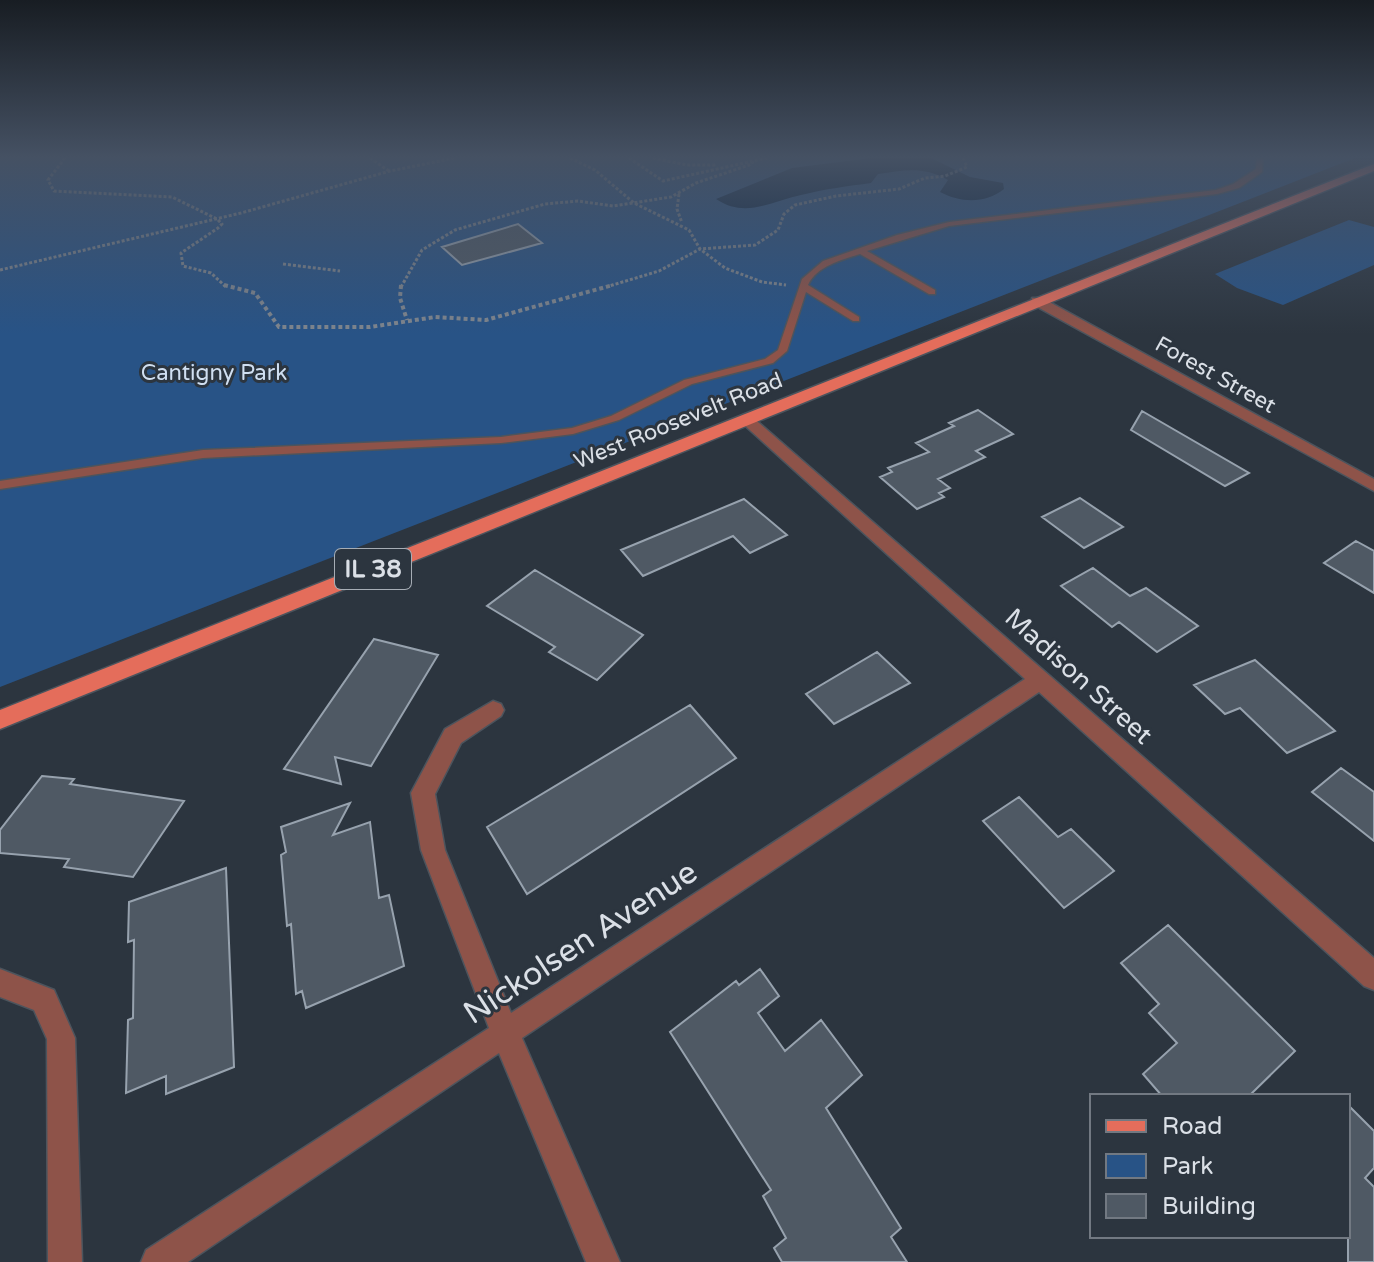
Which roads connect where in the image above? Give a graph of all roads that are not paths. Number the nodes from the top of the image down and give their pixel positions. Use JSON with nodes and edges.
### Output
{"nodes":[{"id":1,"x":1009,"y":217,"type":"edge"},
{"id":2,"x":1249,"y":217,"type":"edge"},
{"id":3,"x":861,"y":251,"type":"junction"},
{"id":4,"x":803,"y":286,"type":"junction"},
{"id":5,"x":932,"y":292,"type":"dead end"},
{"id":6,"x":1037,"y":301,"type":"junction"},
{"id":7,"x":856,"y":319,"type":"dead end"},
{"id":8,"x":746,"y":419,"type":"junction"},
{"id":9,"x":0,"y":485,"type":"edge"},
{"id":10,"x":1374,"y":486,"type":"edge"},
{"id":11,"x":1041,"y":680,"type":"junction"},
{"id":12,"x":493,"y":710,"type":"dead end"},
{"id":13,"x":0,"y":720,"type":"edge"},
{"id":14,"x":1374,"y":976,"type":"edge"},
{"id":15,"x":0,"y":983,"type":"edge"},
{"id":16,"x":505,"y":1033,"type":"junction"},
{"id":17,"x":65,"y":1262,"type":"edge"},
{"id":18,"x":158,"y":1262,"type":"edge"},
{"id":19,"x":603,"y":1262,"type":"edge"}],
"edges":[{"from":1,"to":3,"type":"lane"},
{"from":2,"to":6,"type":"main road","name":"West Roosevelt Road","number":"IL 38"},
{"from":3,"to":4,"type":"lane"},
{"from":3,"to":5,"type":"lane"},
{"from":4,"to":7,"type":"lane"},
{"from":4,"to":9,"type":"lane"},
{"from":6,"to":8,"type":"main road","name":"West Roosevelt Road","number":"IL 38"},
{"from":6,"to":10,"type":"street","name":"Forest Street"},
{"from":8,"to":11,"type":"street","name":"Madison Street"},
{"from":8,"to":13,"type":"main road","name":"West Roosevelt Road","number":"IL 38"},
{"from":11,"to":14,"type":"street","name":"Madison Street"},
{"from":11,"to":16,"type":"street","name":"Nickolsen Avenue"},
{"from":12,"to":16,"type":"street"},
{"from":15,"to":17,"type":"street"},
{"from":16,"to":18,"type":"street","name":"Nickolsen Avenue"},
{"from":16,"to":19,"type":"street"}]}
